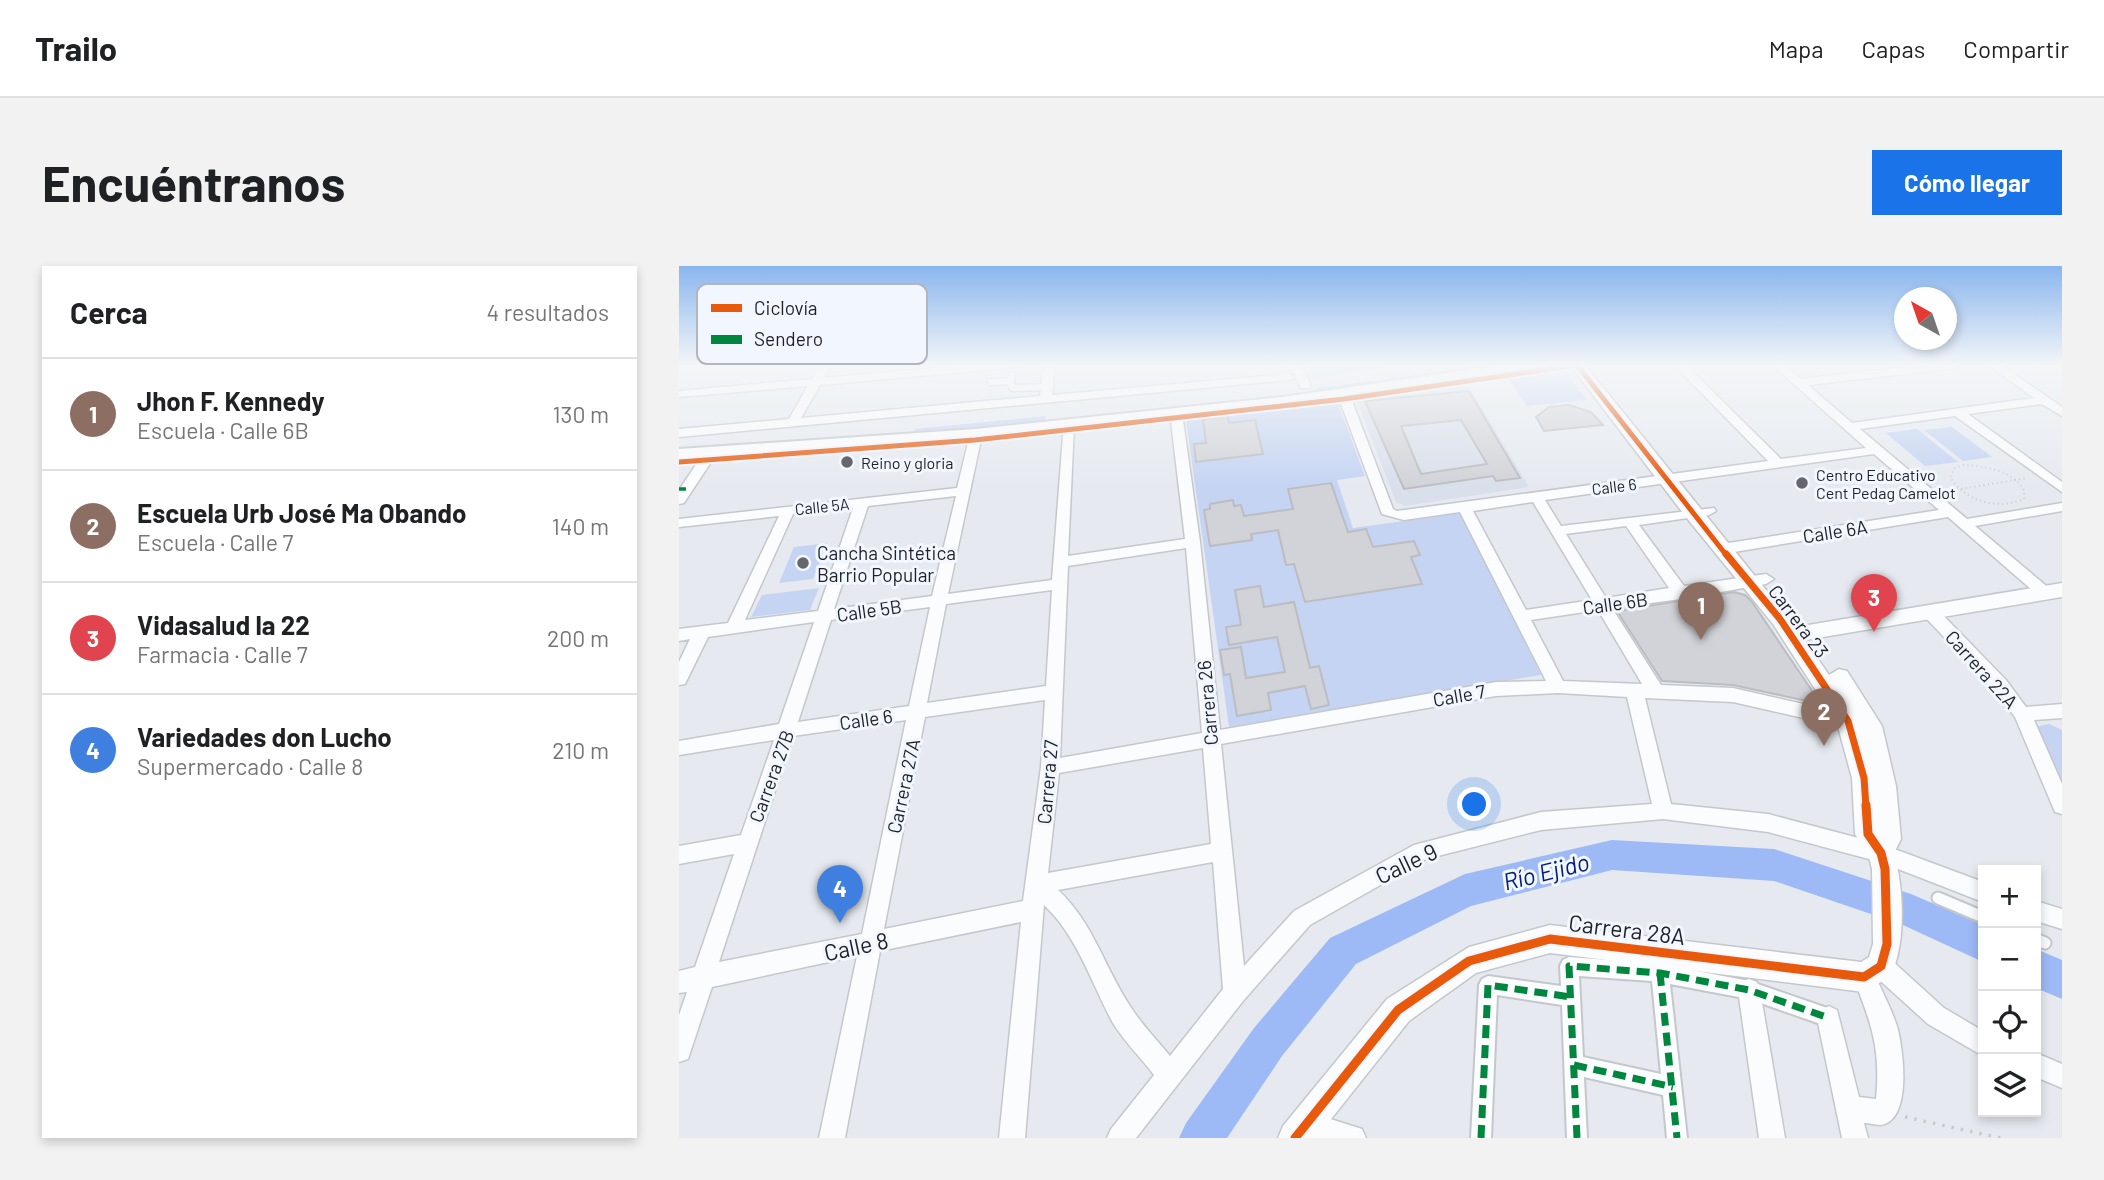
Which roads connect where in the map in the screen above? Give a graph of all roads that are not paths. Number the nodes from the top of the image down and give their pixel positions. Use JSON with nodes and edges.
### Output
{"nodes":[{"id":1,"x":803,"y":406,"type":"edge"},
{"id":2,"x":942,"y":406,"type":"edge"},
{"id":3,"x":1192,"y":406,"type":"edge"},
{"id":4,"x":1348,"y":406,"type":"edge"},
{"id":5,"x":1612,"y":406,"type":"edge"},
{"id":6,"x":1620,"y":406,"type":"edge"},
{"id":7,"x":1720,"y":406,"type":"edge"},
{"id":8,"x":1824,"y":406,"type":"edge"},
{"id":9,"x":2003,"y":406,"type":"edge"},
{"id":10,"x":1187,"y":407,"type":"junction"},
{"id":11,"x":1957,"y":412,"type":"junction"},
{"id":12,"x":1063,"y":420,"type":"junction"},
{"id":13,"x":792,"y":424,"type":"junction"},
{"id":14,"x":1849,"y":427,"type":"junction"},
{"id":15,"x":679,"y":433,"type":"edge"},
{"id":16,"x":976,"y":435,"type":"junction"},
{"id":17,"x":679,"y":441,"type":"edge"},
{"id":18,"x":1876,"y":450,"type":"junction"},
{"id":19,"x":711,"y":453,"type":"junction"},
{"id":20,"x":679,"y":455,"type":"edge"},
{"id":21,"x":1778,"y":464,"type":"junction"},
{"id":22,"x":1674,"y":478,"type":"junction"},
{"id":23,"x":2062,"y":488,"type":"edge"},
{"id":24,"x":965,"y":491,"type":"junction"},
{"id":25,"x":681,"y":493,"type":"edge"},
{"id":26,"x":1536,"y":496,"type":"junction"},
{"id":27,"x":862,"y":502,"type":"junction"},
{"id":28,"x":1464,"y":506,"type":"junction"},
{"id":29,"x":2062,"y":507,"type":"edge"},
{"id":30,"x":789,"y":509,"type":"junction"},
{"id":31,"x":1701,"y":512,"type":"junction"},
{"id":32,"x":1949,"y":513,"type":"junction"},
{"id":33,"x":1629,"y":521,"type":"junction"},
{"id":34,"x":679,"y":523,"type":"edge"},
{"id":35,"x":1963,"y":524,"type":"junction"},
{"id":36,"x":1556,"y":531,"type":"junction"},
{"id":37,"x":1193,"y":542,"type":"junction"},
{"id":38,"x":1731,"y":548,"type":"junction"},
{"id":39,"x":1061,"y":562,"type":"junction"},
{"id":40,"x":1758,"y":581,"type":"junction"},
{"id":41,"x":1059,"y":584,"type":"junction"},
{"id":42,"x":2054,"y":592,"type":"edge"},
{"id":43,"x":1681,"y":594,"type":"junction"},
{"id":44,"x":939,"y":600,"type":"junction"},
{"id":45,"x":1602,"y":606,"type":"junction"},
{"id":46,"x":1930,"y":612,"type":"junction"},
{"id":47,"x":823,"y":616,"type":"junction"},
{"id":48,"x":1522,"y":616,"type":"junction"},
{"id":49,"x":734,"y":628,"type":"junction"},
{"id":50,"x":702,"y":632,"type":"junction"},
{"id":51,"x":1800,"y":634,"type":"junction"},
{"id":52,"x":679,"y":635,"type":"edge"},
{"id":53,"x":679,"y":679,"type":"edge"},
{"id":54,"x":1558,"y":687,"type":"junction"},
{"id":55,"x":1634,"y":689,"type":"junction"},
{"id":56,"x":1654,"y":689,"type":"junction"},
{"id":57,"x":1053,"y":692,"type":"junction"},
{"id":58,"x":919,"y":712,"type":"junction"},
{"id":59,"x":2022,"y":714,"type":"junction"},
{"id":60,"x":2059,"y":715,"type":"edge"},
{"id":61,"x":1848,"y":721,"type":"junction"},
{"id":62,"x":1870,"y":726,"type":"junction"},
{"id":63,"x":788,"y":730,"type":"junction"},
{"id":64,"x":1209,"y":739,"type":"junction"},
{"id":65,"x":679,"y":748,"type":"edge"},
{"id":66,"x":1050,"y":767,"type":"junction"},
{"id":67,"x":2062,"y":806,"type":"edge"},
{"id":68,"x":1663,"y":811,"type":"junction"},
{"id":69,"x":747,"y":843,"type":"junction"},
{"id":70,"x":1223,"y":851,"type":"junction"},
{"id":71,"x":679,"y":855,"type":"edge"},
{"id":72,"x":1883,"y":867,"type":"junction"},
{"id":73,"x":1037,"y":884,"type":"junction"},
{"id":74,"x":1978,"y":891,"type":"edge"},
{"id":75,"x":1938,"y":898,"type":"dead end"},
{"id":76,"x":1033,"y":909,"type":"junction"},
{"id":77,"x":2041,"y":913,"type":"edge"},
{"id":78,"x":1978,"y":915,"type":"edge"},
{"id":79,"x":2062,"y":919,"type":"edge"},
{"id":80,"x":870,"y":944,"type":"junction"},
{"id":81,"x":1877,"y":962,"type":"junction"},
{"id":82,"x":1660,"y":973,"type":"junction"},
{"id":83,"x":704,"y":977,"type":"junction"},
{"id":84,"x":679,"y":982,"type":"edge"},
{"id":85,"x":1749,"y":990,"type":"junction"},
{"id":86,"x":1235,"y":993,"type":"junction"},
{"id":87,"x":1571,"y":997,"type":"junction"},
{"id":88,"x":1829,"y":1018,"type":"joint"},
{"id":89,"x":1978,"y":1041,"type":"edge"},
{"id":90,"x":679,"y":1050,"type":"edge"},
{"id":91,"x":1574,"y":1065,"type":"junction"},
{"id":92,"x":2041,"y":1067,"type":"edge"},
{"id":93,"x":1170,"y":1075,"type":"junction"},
{"id":94,"x":2062,"y":1076,"type":"edge"},
{"id":95,"x":1673,"y":1087,"type":"junction"},
{"id":96,"x":1851,"y":1110,"type":"junction"},
{"id":97,"x":1300,"y":1131,"type":"edge"},
{"id":98,"x":832,"y":1138,"type":"edge"},
{"id":99,"x":1012,"y":1138,"type":"edge"},
{"id":100,"x":1120,"y":1138,"type":"edge"},
{"id":101,"x":1353,"y":1138,"type":"edge"},
{"id":102,"x":1482,"y":1138,"type":"edge"},
{"id":103,"x":1577,"y":1138,"type":"edge"},
{"id":104,"x":1677,"y":1138,"type":"edge"},
{"id":105,"x":1772,"y":1138,"type":"edge"},
{"id":106,"x":1855,"y":1138,"type":"edge"}],
"edges":[{"from":1,"to":13,"type":"street"},
{"from":2,"to":13,"type":"street"},
{"from":3,"to":10,"type":"main road"},
{"from":4,"to":28,"type":"street","name":"Calle 6"},
{"from":5,"to":22,"type":"street","name":"Carrera 23"},
{"from":6,"to":22,"type":"street","name":"Carrera 23"},
{"from":7,"to":21,"type":"street"},
{"from":8,"to":14,"type":"street"},
{"from":9,"to":11,"type":"street"},
{"from":10,"to":12,"type":"main road"},
{"from":10,"to":37,"type":"street","name":"Carrera 26"},
{"from":11,"to":14,"type":"street"},
{"from":11,"to":23,"type":"street"},
{"from":12,"to":16,"type":"main road"},
{"from":12,"to":17,"type":"main road"},
{"from":12,"to":39,"type":"street","name":"Carrera 27"},
{"from":13,"to":15,"type":"street"},
{"from":14,"to":18,"type":"street"},
{"from":16,"to":19,"type":"main road"},
{"from":16,"to":24,"type":"street","name":"Carrera 27A"},
{"from":18,"to":21,"type":"street","name":"Calle 6"},
{"from":18,"to":32,"type":"street"},
{"from":19,"to":20,"type":"main road"},
{"from":19,"to":25,"type":"street"},
{"from":21,"to":22,"type":"street","name":"Calle 6"},
{"from":22,"to":26,"type":"street","name":"Calle 6"},
{"from":22,"to":31,"type":"street","name":"Carrera 23"},
{"from":24,"to":27,"type":"street","name":"Calle 5A"},
{"from":24,"to":44,"type":"street","name":"Carrera 27A"},
{"from":26,"to":28,"type":"street","name":"Calle 6"},
{"from":26,"to":36,"type":"street"},
{"from":27,"to":30,"type":"street","name":"Calle 5A"},
{"from":27,"to":47,"type":"street","name":"Carrera 27B"},
{"from":28,"to":48,"type":"street"},
{"from":29,"to":35,"type":"street"},
{"from":30,"to":34,"type":"street","name":"Calle 5A"},
{"from":30,"to":49,"type":"street"},
{"from":31,"to":33,"type":"street"},
{"from":31,"to":38,"type":"street","name":"Carrera 23"},
{"from":32,"to":35,"type":"street"},
{"from":32,"to":38,"type":"street","name":"Calle 6A"},
{"from":33,"to":36,"type":"street"},
{"from":33,"to":43,"type":"street"},
{"from":35,"to":42,"type":"street"},
{"from":36,"to":45,"type":"street"},
{"from":37,"to":39,"type":"street"},
{"from":37,"to":64,"type":"street","name":"Carrera 26"},
{"from":38,"to":40,"type":"street","name":"Carrera 23"},
{"from":39,"to":41,"type":"street","name":"Carrera 27"},
{"from":40,"to":43,"type":"street","name":"Calle 6B"},
{"from":40,"to":51,"type":"street","name":"Carrera 23"},
{"from":41,"to":44,"type":"street","name":"Calle 5B"},
{"from":41,"to":57,"type":"street","name":"Carrera 27"},
{"from":42,"to":46,"type":"street"},
{"from":43,"to":45,"type":"street","name":"Calle 6B"},
{"from":44,"to":47,"type":"street","name":"Calle 5B"},
{"from":44,"to":58,"type":"street","name":"Carrera 27A"},
{"from":45,"to":48,"type":"street","name":"Calle 6B"},
{"from":45,"to":56,"type":"street"},
{"from":46,"to":51,"type":"street"},
{"from":46,"to":59,"type":"street","name":"Carrera 22A"},
{"from":47,"to":49,"type":"street","name":"Calle 5B"},
{"from":47,"to":63,"type":"street","name":"Carrera 27B"},
{"from":48,"to":54,"type":"street"},
{"from":49,"to":50,"type":"street","name":"Calle 5B"},
{"from":50,"to":52,"type":"street","name":"Calle 5B"},
{"from":50,"to":53,"type":"street"},
{"from":51,"to":61,"type":"street","name":"Carrera 23"},
{"from":51,"to":62,"type":"street","name":"Carrera 23"},
{"from":54,"to":55,"type":"street","name":"Calle 7"},
{"from":54,"to":64,"type":"street","name":"Calle 7"},
{"from":55,"to":56,"type":"street","name":"Calle 7"},
{"from":55,"to":68,"type":"street"},
{"from":56,"to":61,"type":"street","name":"Calle 7"},
{"from":57,"to":58,"type":"street","name":"Calle 6"},
{"from":57,"to":66,"type":"street","name":"Carrera 27"},
{"from":58,"to":63,"type":"street","name":"Calle 6"},
{"from":58,"to":80,"type":"street","name":"Carrera 27A"},
{"from":59,"to":60,"type":"street"},
{"from":59,"to":67,"type":"street","name":"Carrera 22A"},
{"from":61,"to":62,"type":"street","name":"Calle 7"},
{"from":61,"to":72,"type":"street","name":"Carrera 23"},
{"from":62,"to":72,"type":"street","name":"Carrera 23"},
{"from":63,"to":65,"type":"street","name":"Calle 6"},
{"from":63,"to":69,"type":"street","name":"Carrera 27B"},
{"from":64,"to":66,"type":"street","name":"Calle 7"},
{"from":64,"to":70,"type":"street","name":"Carrera 26"},
{"from":66,"to":73,"type":"street","name":"Carrera 27"},
{"from":68,"to":72,"type":"street","name":"Calle 9"},
{"from":68,"to":86,"type":"street","name":"Calle 9"},
{"from":69,"to":71,"type":"street"},
{"from":69,"to":83,"type":"street","name":"Carrera 27B"},
{"from":70,"to":73,"type":"street"},
{"from":70,"to":86,"type":"street","name":"Carrera 26"},
{"from":72,"to":74,"type":"street","name":"Calle 9"},
{"from":72,"to":81,"type":"street","name":"Carrera 23"},
{"from":73,"to":76,"type":"street","name":"Carrera 27"},
{"from":73,"to":93,"type":"street"},
{"from":75,"to":78,"type":"lane"},
{"from":76,"to":80,"type":"street","name":"Calle 8"},
{"from":76,"to":99,"type":"street","name":"Carrera 27"},
{"from":77,"to":79,"type":"street"},
{"from":80,"to":83,"type":"street","name":"Calle 8"},
{"from":80,"to":98,"type":"street","name":"Carrera 27A"},
{"from":81,"to":89,"type":"street"},
{"from":81,"to":96,"type":"street"},
{"from":81,"to":97,"type":"street","name":"Carrera 28A"},
{"from":82,"to":85,"type":"street"},
{"from":82,"to":87,"type":"street"},
{"from":82,"to":95,"type":"street"},
{"from":83,"to":84,"type":"street","name":"Calle 8"},
{"from":83,"to":90,"type":"street","name":"Carrera 27B"},
{"from":85,"to":88,"type":"street"},
{"from":85,"to":105,"type":"street"},
{"from":86,"to":93,"type":"street","name":"Calle 9"},
{"from":87,"to":91,"type":"street"},
{"from":87,"to":102,"type":"street"},
{"from":88,"to":96,"type":"street"},
{"from":91,"to":95,"type":"street"},
{"from":91,"to":103,"type":"street"},
{"from":92,"to":94,"type":"street"},
{"from":93,"to":100,"type":"street","name":"Calle 9"},
{"from":95,"to":104,"type":"street"},
{"from":96,"to":106,"type":"street"},
{"from":97,"to":101,"type":"street"}]}
